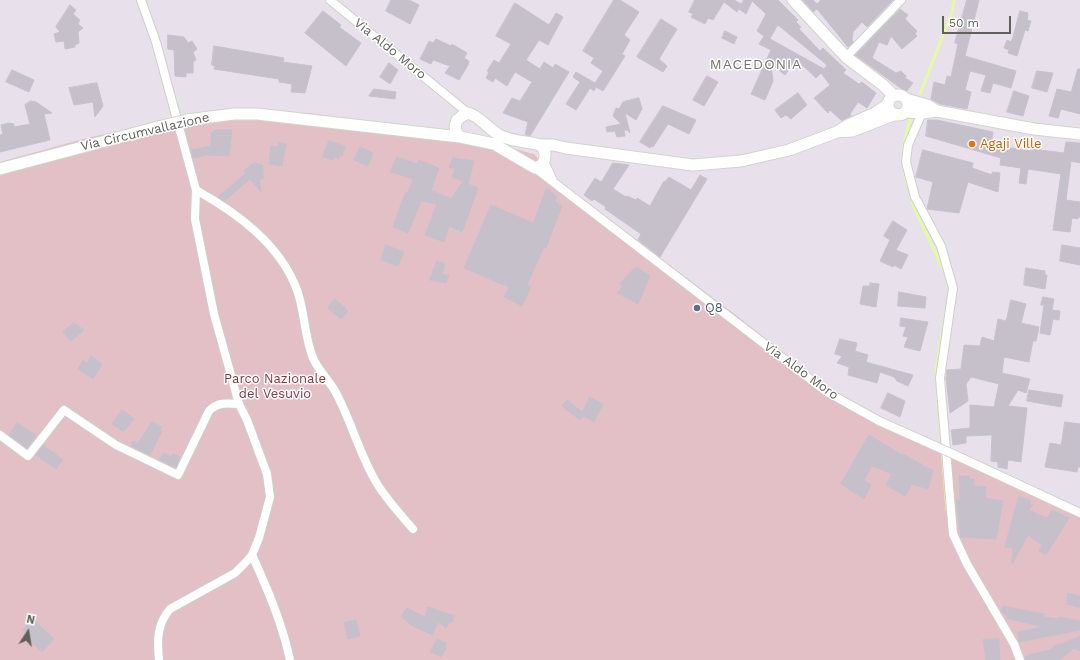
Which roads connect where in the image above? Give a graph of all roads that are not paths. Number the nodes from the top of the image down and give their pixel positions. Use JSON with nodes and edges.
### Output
{"nodes":[{"id":1,"x":141,"y":0,"type":"edge"},
{"id":2,"x":330,"y":0,"type":"edge"},
{"id":3,"x":793,"y":0,"type":"edge"},
{"id":4,"x":901,"y":0,"type":"edge"},
{"id":5,"x":846,"y":57,"type":"junction"},
{"id":6,"x":451,"y":99,"type":"junction"},
{"id":7,"x":906,"y":99,"type":"junction"},
{"id":8,"x":891,"y":100,"type":"junction"},
{"id":9,"x":937,"y":111,"type":"junction"},
{"id":10,"x":468,"y":113,"type":"junction"},
{"id":11,"x":901,"y":113,"type":"junction"},
{"id":12,"x":922,"y":113,"type":"junction"},
{"id":13,"x":456,"y":123,"type":"junction"},
{"id":14,"x":837,"y":132,"type":"junction"},
{"id":15,"x":436,"y":133,"type":"junction"},
{"id":16,"x":1080,"y":134,"type":"edge"},
{"id":17,"x":460,"y":136,"type":"junction"},
{"id":18,"x":540,"y":145,"type":"junction"},
{"id":19,"x":566,"y":148,"type":"junction"},
{"id":20,"x":545,"y":159,"type":"junction"},
{"id":21,"x":534,"y":168,"type":"junction"},
{"id":22,"x":0,"y":169,"type":"edge"},
{"id":23,"x":552,"y":180,"type":"junction"},
{"id":24,"x":196,"y":190,"type":"junction"},
{"id":25,"x":240,"y":404,"type":"junction"},
{"id":26,"x":0,"y":435,"type":"edge"},
{"id":27,"x":1080,"y":513,"type":"edge"},
{"id":28,"x":413,"y":529,"type":"dead end"},
{"id":29,"x":252,"y":555,"type":"junction"},
{"id":30,"x":160,"y":660,"type":"edge"},
{"id":31,"x":290,"y":660,"type":"edge"},
{"id":32,"x":1020,"y":660,"type":"edge"}],
"edges":[{"from":1,"to":24,"type":"street"},
{"from":2,"to":6,"type":"street","name":"Via Aldo Moro"},
{"from":3,"to":5,"type":"main road"},
{"from":4,"to":5,"type":"street"},
{"from":5,"to":8,"type":"main road"},
{"from":6,"to":10,"type":"street","name":"Via Aldo Moro"},
{"from":6,"to":13,"type":"street"},
{"from":7,"to":8,"type":"main road"},
{"from":7,"to":9,"type":"main road"},
{"from":7,"to":11,"type":"main road"},
{"from":8,"to":11,"type":"main road"},
{"from":8,"to":14,"type":"main road"},
{"from":9,"to":12,"type":"main road"},
{"from":9,"to":16,"type":"main road"},
{"from":10,"to":13,"type":"main road","name":"Via Circumvallazione"},
{"from":10,"to":18,"type":"main road"},
{"from":11,"to":12,"type":"main road"},
{"from":11,"to":14,"type":"main road"},
{"from":12,"to":32,"type":"street"},
{"from":13,"to":15,"type":"main road","name":"Via Circumvallazione"},
{"from":13,"to":17,"type":"main road"},
{"from":14,"to":19,"type":"main road"},
{"from":15,"to":17,"type":"main road","name":"Via Circumvallazione"},
{"from":15,"to":22,"type":"main road","name":"Via Circumvallazione","bridge":true},
{"from":17,"to":21,"type":"main road","name":"Via Circumvallazione"},
{"from":18,"to":19,"type":"main road"},
{"from":18,"to":20,"type":"main road"},
{"from":19,"to":20,"type":"main road"},
{"from":20,"to":21,"type":"main road"},
{"from":20,"to":23,"type":"street","name":"Via Aldo Moro"},
{"from":21,"to":23,"type":"street","name":"Via Aldo Moro"},
{"from":23,"to":27,"type":"street","name":"Via Aldo Moro","bridge":true},
{"from":24,"to":25,"type":"street"},
{"from":24,"to":28,"type":"street"},
{"from":25,"to":26,"type":"street"},
{"from":25,"to":29,"type":"street"},
{"from":29,"to":30,"type":"street"},
{"from":29,"to":31,"type":"street"}]}
